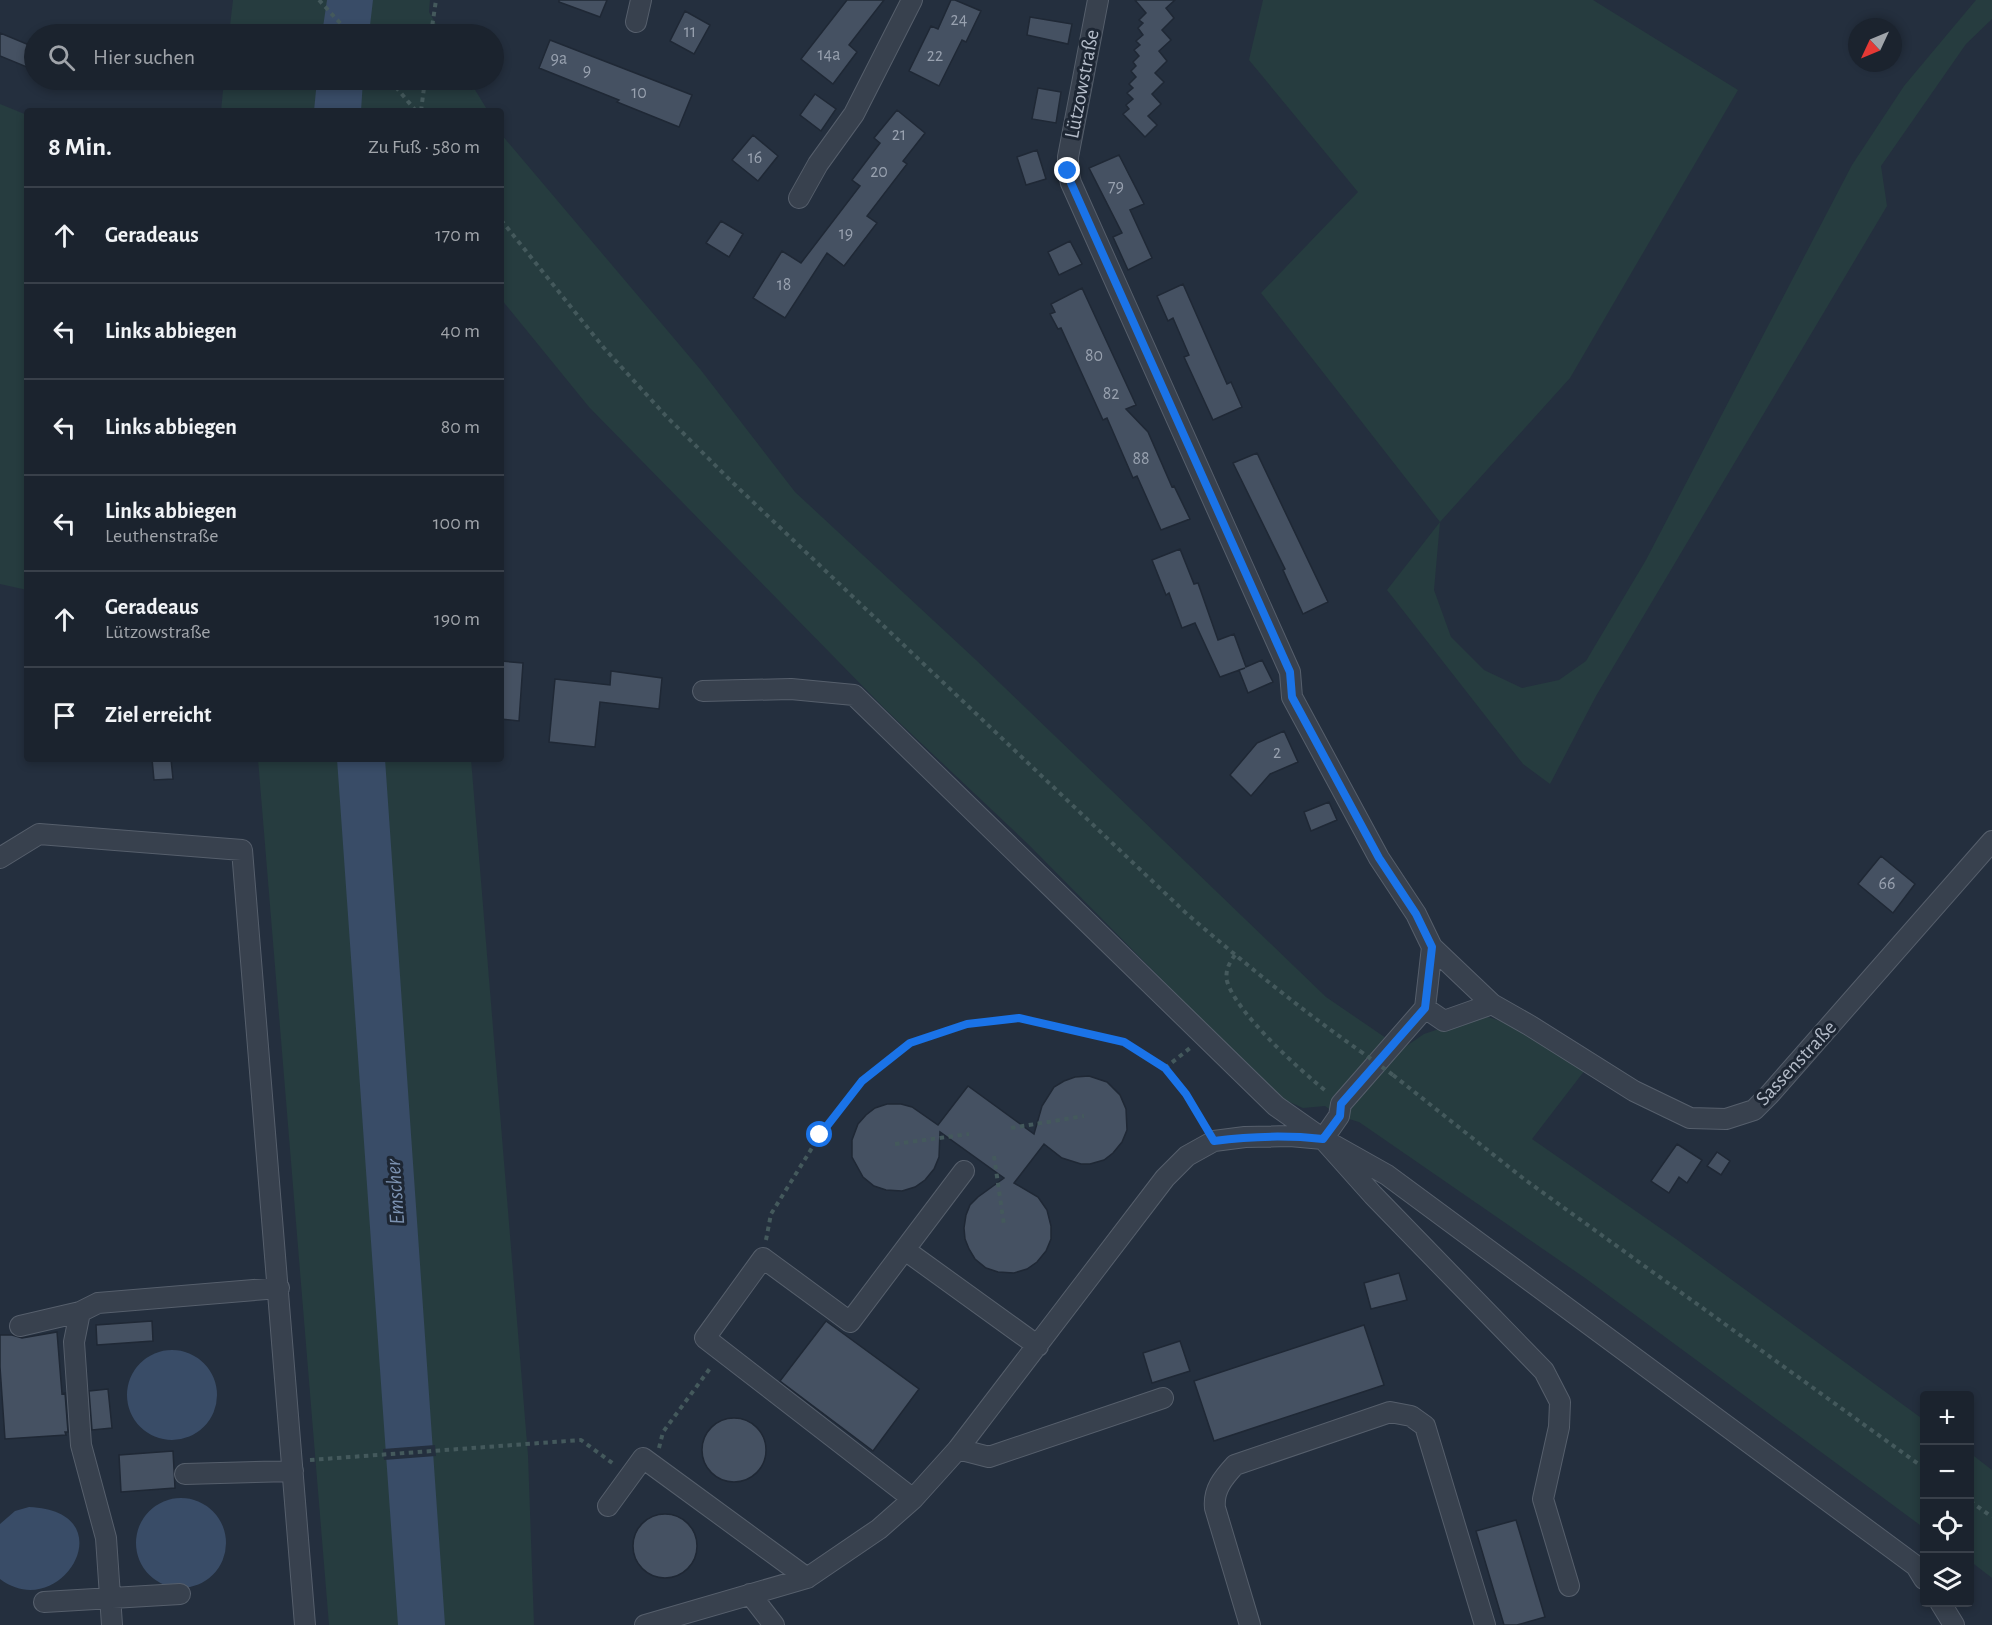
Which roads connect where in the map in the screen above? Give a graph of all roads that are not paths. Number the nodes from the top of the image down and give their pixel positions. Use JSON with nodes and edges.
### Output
{"nodes":[{"id":1,"x":641,"y":0,"type":"edge"},
{"id":2,"x":912,"y":0,"type":"edge"},
{"id":3,"x":1098,"y":0,"type":"edge"},
{"id":4,"x":636,"y":22,"type":"dead end"},
{"id":5,"x":799,"y":198,"type":"dead end"},
{"id":6,"x":703,"y":691,"type":"dead end"},
{"id":7,"x":1992,"y":841,"type":"edge"},
{"id":8,"x":0,"y":858,"type":"edge"},
{"id":9,"x":1432,"y":947,"type":"junction"},
{"id":10,"x":1492,"y":1004,"type":"junction"},
{"id":11,"x":1425,"y":1008,"type":"junction"},
{"id":12,"x":1323,"y":1139,"type":"junction"},
{"id":13,"x":964,"y":1171,"type":"dead end"},
{"id":14,"x":905,"y":1250,"type":"junction"},
{"id":15,"x":279,"y":1288,"type":"junction"},
{"id":16,"x":80,"y":1312,"type":"junction"},
{"id":17,"x":20,"y":1326,"type":"dead end"},
{"id":18,"x":1038,"y":1346,"type":"junction"},
{"id":19,"x":1163,"y":1398,"type":"dead end"},
{"id":20,"x":958,"y":1449,"type":"junction"},
{"id":21,"x":292,"y":1466,"type":"junction"},
{"id":22,"x":185,"y":1474,"type":"dead end"},
{"id":23,"x":913,"y":1498,"type":"junction"},
{"id":24,"x":608,"y":1506,"type":"dead end"},
{"id":25,"x":1920,"y":1572,"type":"edge"},
{"id":26,"x":807,"y":1578,"type":"junction"},
{"id":27,"x":1569,"y":1586,"type":"dead end"},
{"id":28,"x":180,"y":1594,"type":"dead end"},
{"id":29,"x":750,"y":1594,"type":"junction"},
{"id":30,"x":110,"y":1598,"type":"junction"},
{"id":31,"x":44,"y":1602,"type":"dead end"},
{"id":32,"x":1943,"y":1607,"type":"edge"},
{"id":33,"x":112,"y":1625,"type":"edge"},
{"id":34,"x":305,"y":1625,"type":"edge"},
{"id":35,"x":645,"y":1625,"type":"edge"},
{"id":36,"x":774,"y":1625,"type":"edge"},
{"id":37,"x":1250,"y":1625,"type":"edge"},
{"id":38,"x":1485,"y":1625,"type":"edge"},
{"id":39,"x":1954,"y":1625,"type":"edge"}],
"edges":[{"from":1,"to":4,"type":"street"},
{"from":2,"to":5,"type":"street"},
{"from":3,"to":9,"type":"street","name":"Lützowstraße"},
{"from":6,"to":12,"type":"street"},
{"from":7,"to":10,"type":"street","name":"Sassenstraße"},
{"from":8,"to":15,"type":"street"},
{"from":9,"to":10,"type":"street","name":"Sassenstraße"},
{"from":9,"to":11,"type":"street"},
{"from":10,"to":11,"type":"street"},
{"from":11,"to":12,"type":"street"},
{"from":12,"to":18,"type":"street"},
{"from":12,"to":25,"type":"street"},
{"from":12,"to":27,"type":"street"},
{"from":13,"to":14,"type":"street"},
{"from":14,"to":18,"type":"street"},
{"from":14,"to":23,"type":"street"},
{"from":15,"to":16,"type":"street"},
{"from":15,"to":21,"type":"street"},
{"from":16,"to":17,"type":"street"},
{"from":16,"to":30,"type":"street"},
{"from":18,"to":20,"type":"street"},
{"from":19,"to":20,"type":"street"},
{"from":20,"to":23,"type":"street"},
{"from":21,"to":22,"type":"street"},
{"from":21,"to":34,"type":"street"},
{"from":23,"to":26,"type":"street"},
{"from":24,"to":26,"type":"street"},
{"from":26,"to":29,"type":"street"},
{"from":28,"to":30,"type":"street"},
{"from":29,"to":35,"type":"street"},
{"from":29,"to":36,"type":"street"},
{"from":30,"to":31,"type":"street"},
{"from":30,"to":33,"type":"street"},
{"from":32,"to":39,"type":"street"},
{"from":37,"to":38,"type":"street"}]}
